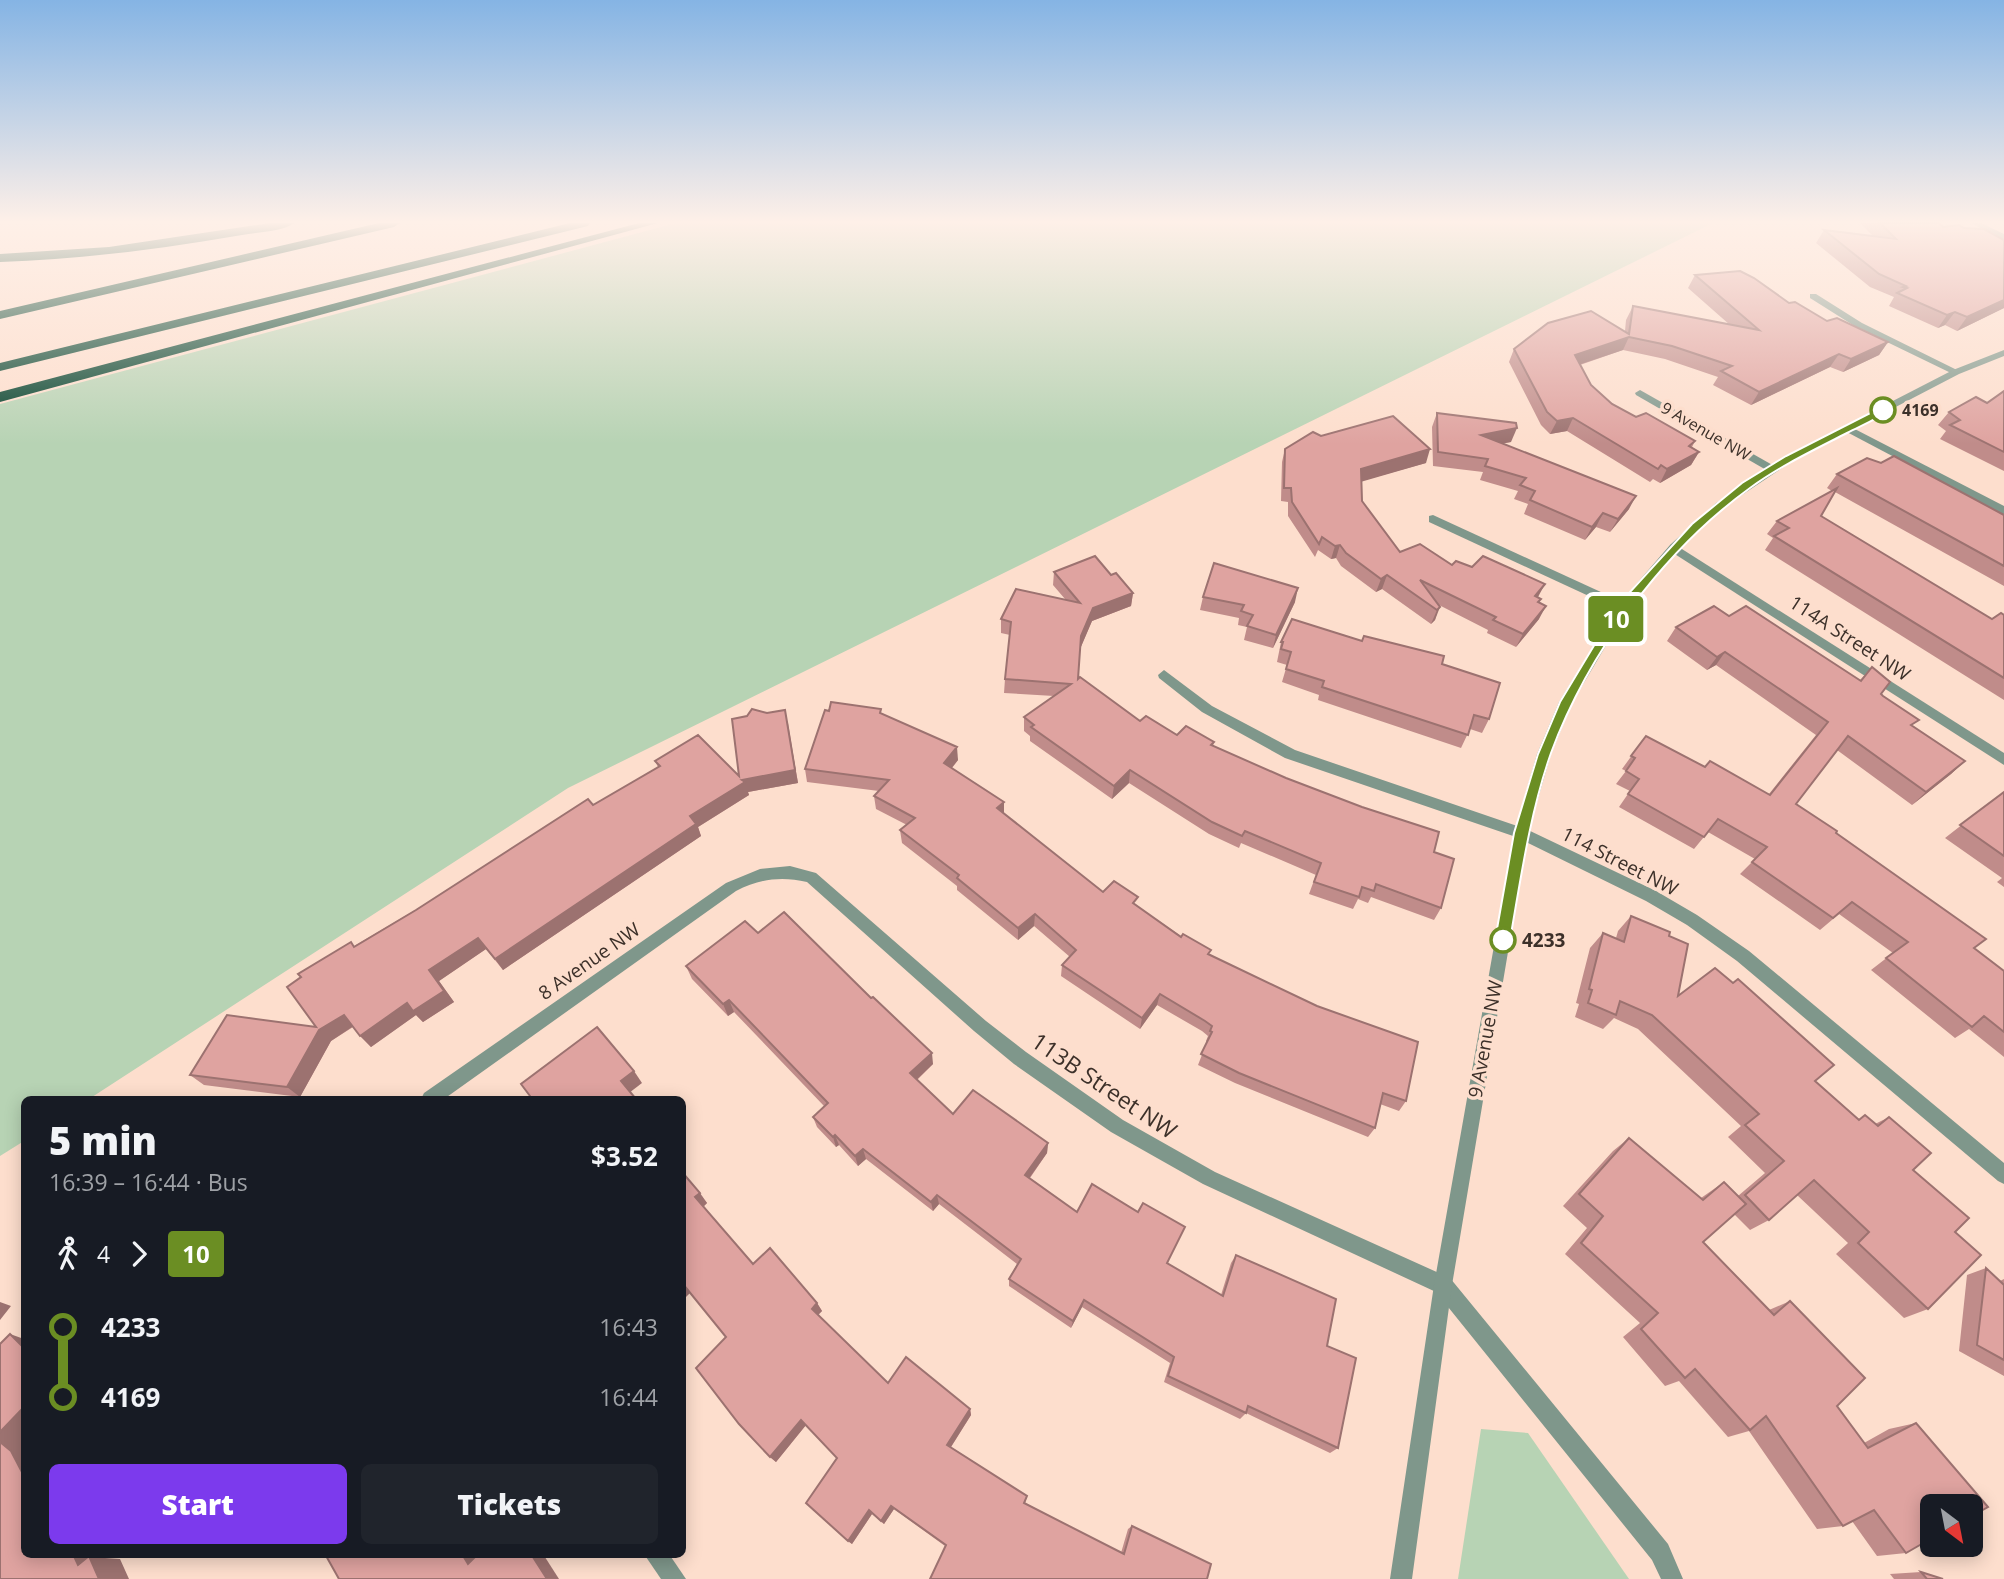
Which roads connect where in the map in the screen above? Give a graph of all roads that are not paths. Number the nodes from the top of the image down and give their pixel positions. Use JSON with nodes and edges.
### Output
{"nodes":[{"id":1,"x":78,"y":297,"type":"edge"},
{"id":2,"x":285,"y":297,"type":"edge"},
{"id":3,"x":376,"y":297,"type":"edge"},
{"id":4,"x":1814,"y":297,"type":"edge"},
{"id":5,"x":0,"y":315,"type":"edge"},
{"id":6,"x":2004,"y":353,"type":"edge"},
{"id":7,"x":0,"y":367,"type":"edge"},
{"id":8,"x":1956,"y":372,"type":"junction"},
{"id":9,"x":1640,"y":393,"type":"dead end"},
{"id":10,"x":0,"y":397,"type":"edge"},
{"id":11,"x":1847,"y":428,"type":"junction"},
{"id":12,"x":1772,"y":469,"type":"junction"},
{"id":13,"x":2004,"y":511,"type":"edge"},
{"id":14,"x":1433,"y":519,"type":"dead end"},
{"id":15,"x":1674,"y":548,"type":"junction"},
{"id":16,"x":1623,"y":607,"type":"junction"},
{"id":17,"x":1164,"y":675,"type":"dead end"},
{"id":18,"x":2004,"y":760,"type":"edge"},
{"id":19,"x":1521,"y":833,"type":"junction"},
{"id":20,"x":778,"y":871,"type":"joint"},
{"id":21,"x":434,"y":1096,"type":"edge"},
{"id":22,"x":2004,"y":1175,"type":"edge"},
{"id":23,"x":1443,"y":1284,"type":"junction"},
{"id":24,"x":658,"y":1558,"type":"edge"},
{"id":25,"x":675,"y":1579,"type":"edge"},
{"id":26,"x":1401,"y":1579,"type":"edge"},
{"id":27,"x":1672,"y":1579,"type":"edge"}],
"edges":[{"from":1,"to":5,"type":"highway"},
{"from":2,"to":7,"type":"highway"},
{"from":3,"to":10,"type":"highway"},
{"from":4,"to":8,"type":"street"},
{"from":6,"to":8,"type":"street","name":"9 Avenue NW"},
{"from":8,"to":11,"type":"street","name":"9 Avenue NW"},
{"from":9,"to":12,"type":"street","name":"9 Avenue NW"},
{"from":11,"to":12,"type":"street","name":"9 Avenue NW"},
{"from":11,"to":13,"type":"street"},
{"from":12,"to":15,"type":"street","name":"9 Avenue NW"},
{"from":14,"to":16,"type":"street"},
{"from":15,"to":16,"type":"street","name":"9 Avenue NW"},
{"from":15,"to":18,"type":"street","name":"114A Street NW"},
{"from":16,"to":19,"type":"street","name":"9 Avenue NW"},
{"from":17,"to":19,"type":"street","name":"114 Street NW"},
{"from":19,"to":22,"type":"street","name":"114 Street NW"},
{"from":19,"to":23,"type":"street","name":"9 Avenue NW"},
{"from":20,"to":21,"type":"street","name":"8 Avenue NW"},
{"from":20,"to":23,"type":"street","name":"113B Street NW"},
{"from":23,"to":26,"type":"street","name":"9 Avenue NW"},
{"from":23,"to":27,"type":"street"},
{"from":24,"to":25,"type":"street"}]}
